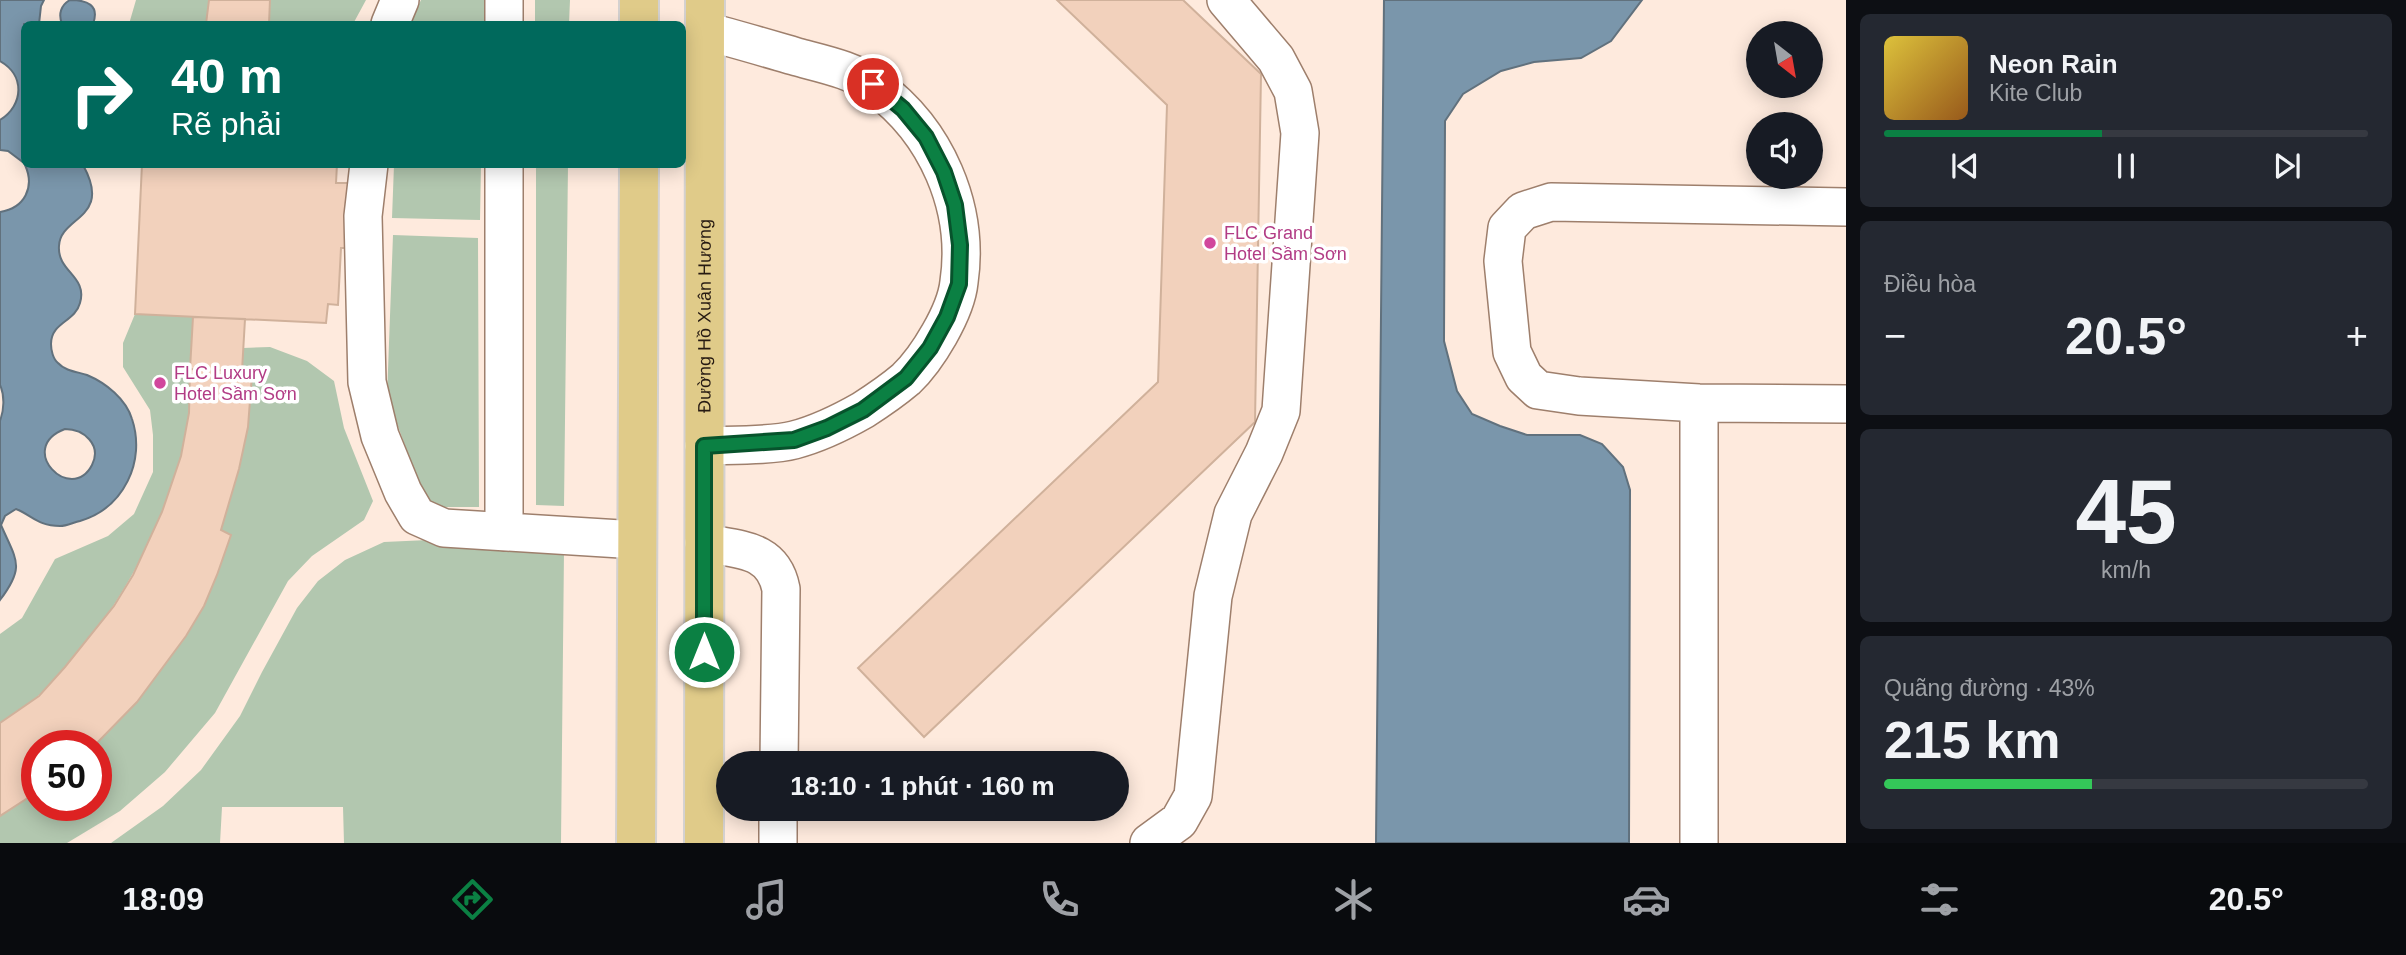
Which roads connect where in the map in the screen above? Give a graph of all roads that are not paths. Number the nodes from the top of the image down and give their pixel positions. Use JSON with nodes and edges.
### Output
{"nodes":[{"id":1,"x":400,"y":0,"type":"edge"},
{"id":2,"x":503,"y":0,"type":"edge"},
{"id":3,"x":639,"y":0,"type":"edge"},
{"id":4,"x":1226,"y":0,"type":"edge"},
{"id":5,"x":705,"y":15,"type":"edge"},
{"id":6,"x":391,"y":21,"type":"edge"},
{"id":7,"x":503,"y":21,"type":"edge"},
{"id":8,"x":639,"y":21,"type":"edge"},
{"id":9,"x":369,"y":168,"type":"edge"},
{"id":10,"x":503,"y":168,"type":"edge"},
{"id":11,"x":639,"y":168,"type":"edge"},
{"id":12,"x":1846,"y":207,"type":"edge"},
{"id":13,"x":1699,"y":402,"type":"junction"},
{"id":14,"x":1846,"y":404,"type":"edge"},
{"id":15,"x":704,"y":446,"type":"junction"},
{"id":16,"x":503,"y":532,"type":"junction"},
{"id":17,"x":637,"y":540,"type":"junction"},
{"id":18,"x":704,"y":543,"type":"junction"},
{"id":19,"x":779,"y":751,"type":"edge"},
{"id":20,"x":778,"y":821,"type":"edge"},
{"id":21,"x":636,"y":843,"type":"edge"},
{"id":22,"x":704,"y":843,"type":"edge"},
{"id":23,"x":778,"y":843,"type":"edge"},
{"id":24,"x":1149,"y":843,"type":"edge"},
{"id":25,"x":1699,"y":843,"type":"edge"}],
"edges":[{"from":1,"to":6,"type":"street"},
{"from":2,"to":7,"type":"street"},
{"from":3,"to":8,"type":"main road"},
{"from":4,"to":24,"type":"street"},
{"from":5,"to":15,"type":"main road","name":"Đường Hồ Xuân Hương"},
{"from":5,"to":15,"type":"street"},
{"from":9,"to":16,"type":"street"},
{"from":10,"to":16,"type":"street"},
{"from":11,"to":17,"type":"main road"},
{"from":12,"to":13,"type":"street"},
{"from":13,"to":14,"type":"street"},
{"from":13,"to":25,"type":"street"},
{"from":15,"to":18,"type":"main road","name":"Đường Hồ Xuân Hương"},
{"from":16,"to":17,"type":"street"},
{"from":17,"to":21,"type":"main road"},
{"from":18,"to":19,"type":"street"},
{"from":18,"to":22,"type":"main road","name":"Đường Hồ Xuân Hương"},
{"from":20,"to":23,"type":"street"}]}
